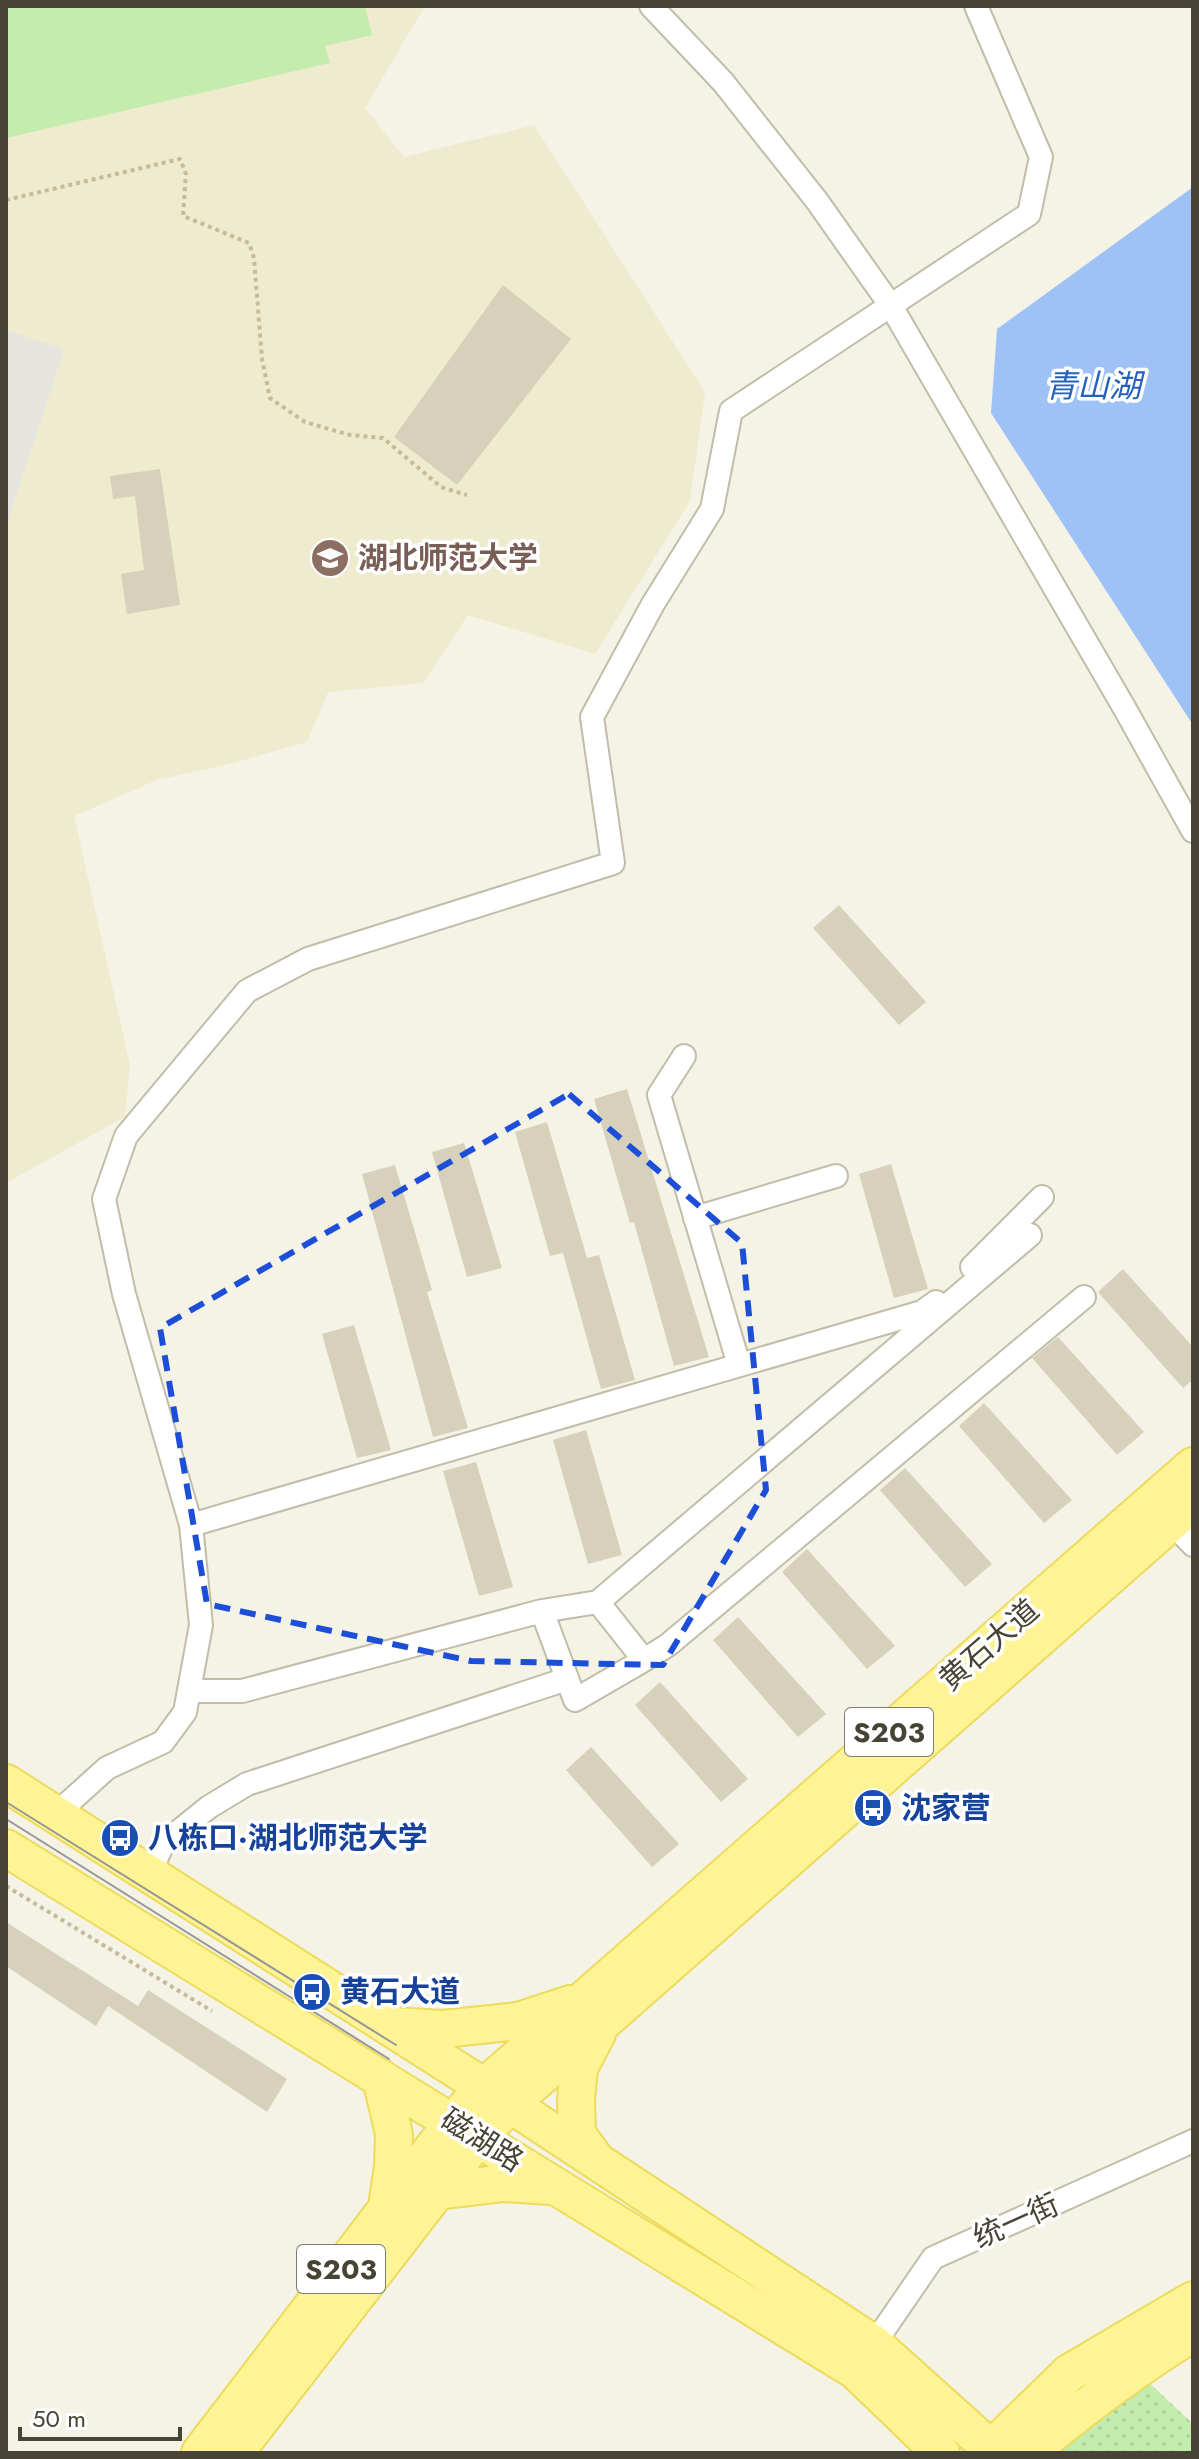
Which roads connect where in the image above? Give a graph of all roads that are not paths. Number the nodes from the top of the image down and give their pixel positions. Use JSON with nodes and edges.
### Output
{"nodes":[{"id":1,"x":651,"y":6,"type":"edge"},
{"id":2,"x":976,"y":6,"type":"edge"},
{"id":3,"x":891,"y":306,"type":"junction"},
{"id":4,"x":1193,"y":831,"type":"edge"},
{"id":5,"x":684,"y":1056,"type":"dead end"},
{"id":6,"x":836,"y":1176,"type":"dead end"},
{"id":7,"x":1042,"y":1197,"type":"dead end"},
{"id":8,"x":695,"y":1218,"type":"junction"},
{"id":9,"x":1030,"y":1235,"type":"dead end"},
{"id":10,"x":1084,"y":1297,"type":"dead end"},
{"id":11,"x":739,"y":1365,"type":"junction"},
{"id":12,"x":1193,"y":1466,"type":"edge"},
{"id":13,"x":1186,"y":1524,"type":"edge"},
{"id":14,"x":191,"y":1525,"type":"junction"},
{"id":15,"x":598,"y":1602,"type":"junction"},
{"id":16,"x":542,"y":1611,"type":"junction"},
{"id":17,"x":644,"y":1660,"type":"junction"},
{"id":18,"x":567,"y":1679,"type":"junction"},
{"id":19,"x":189,"y":1691,"type":"junction"},
{"id":20,"x":6,"y":1783,"type":"edge"},
{"id":21,"x":56,"y":1814,"type":"junction"},
{"id":22,"x":6,"y":1848,"type":"edge"},
{"id":23,"x":149,"y":1874,"type":"junction"},
{"id":24,"x":594,"y":2010,"type":"junction"},
{"id":25,"x":387,"y":2025,"type":"junction"},
{"id":26,"x":381,"y":2078,"type":"junction"},
{"id":27,"x":497,"y":2095,"type":"junction"},
{"id":28,"x":466,"y":2130,"type":"junction"},
{"id":29,"x":1193,"y":2141,"type":"edge"},
{"id":30,"x":597,"y":2161,"type":"junction"},
{"id":31,"x":557,"y":2187,"type":"junction"},
{"id":32,"x":437,"y":2191,"type":"junction"},
{"id":33,"x":386,"y":2209,"type":"junction"},
{"id":34,"x":1193,"y":2300,"type":"edge"},
{"id":35,"x":1193,"y":2333,"type":"edge"},
{"id":36,"x":874,"y":2344,"type":"junction"},
{"id":37,"x":1030,"y":2411,"type":"junction"},
{"id":38,"x":951,"y":2413,"type":"junction"},
{"id":39,"x":932,"y":2448,"type":"edge"},
{"id":40,"x":990,"y":2451,"type":"edge"},
{"id":41,"x":200,"y":2453,"type":"edge"},
{"id":42,"x":235,"y":2453,"type":"edge"},
{"id":43,"x":1028,"y":2453,"type":"edge"}],
"edges":[{"from":1,"to":3,"type":"street"},
{"from":2,"to":3,"type":"street"},
{"from":3,"to":4,"type":"street"},
{"from":3,"to":14,"type":"street"},
{"from":5,"to":8,"type":"street"},
{"from":6,"to":8,"type":"street"},
{"from":7,"to":11,"type":"street"},
{"from":8,"to":11,"type":"street"},
{"from":9,"to":15,"type":"street"},
{"from":10,"to":17,"type":"street"},
{"from":11,"to":14,"type":"street"},
{"from":12,"to":24,"type":"main road","name":"黄石大道","number":"S203"},
{"from":13,"to":24,"type":"main road","name":"黄石大道","number":"S203"},
{"from":14,"to":19,"type":"street"},
{"from":15,"to":16,"type":"street"},
{"from":15,"to":17,"type":"street"},
{"from":16,"to":18,"type":"street"},
{"from":16,"to":19,"type":"street"},
{"from":17,"to":18,"type":"street"},
{"from":18,"to":23,"type":"street"},
{"from":19,"to":21,"type":"street"},
{"from":20,"to":21,"type":"main road","name":"磁湖路"},
{"from":21,"to":23,"type":"main road","name":"磁湖路"},
{"from":22,"to":26,"type":"main road","name":"磁湖路"},
{"from":23,"to":25,"type":"main road","name":"磁湖路"},
{"from":24,"to":25,"type":"main road"},
{"from":24,"to":27,"type":"main road","name":"黄石大道","number":"S203"},
{"from":24,"to":30,"type":"main road"},
{"from":25,"to":27,"type":"main road","name":"磁湖路"},
{"from":26,"to":28,"type":"main road","name":"磁湖路"},
{"from":26,"to":33,"type":"main road"},
{"from":27,"to":28,"type":"main road","name":"黄石大道","number":"S203"},
{"from":27,"to":30,"type":"main road","name":"磁湖路"},
{"from":28,"to":31,"type":"main road","name":"磁湖路"},
{"from":28,"to":32,"type":"main road","name":"黄石大道","number":"S203"},
{"from":28,"to":33,"type":"main road","name":"黄石大道","number":"S203"},
{"from":29,"to":36,"type":"street","name":"统一街"},
{"from":30,"to":36,"type":"main road","name":"磁湖路"},
{"from":31,"to":32,"type":"main road"},
{"from":31,"to":39,"type":"main road","name":"磁湖路"},
{"from":32,"to":42,"type":"main road","name":"黄石大道","number":"S203"},
{"from":33,"to":41,"type":"main road","name":"黄石大道","number":"S203"},
{"from":34,"to":37,"type":"main road"},
{"from":35,"to":43,"type":"main road"},
{"from":36,"to":38,"type":"main road","name":"磁湖路"},
{"from":37,"to":38,"type":"main road"},
{"from":37,"to":40,"type":"main road"},
{"from":38,"to":40,"type":"main road","name":"磁湖路"}]}
